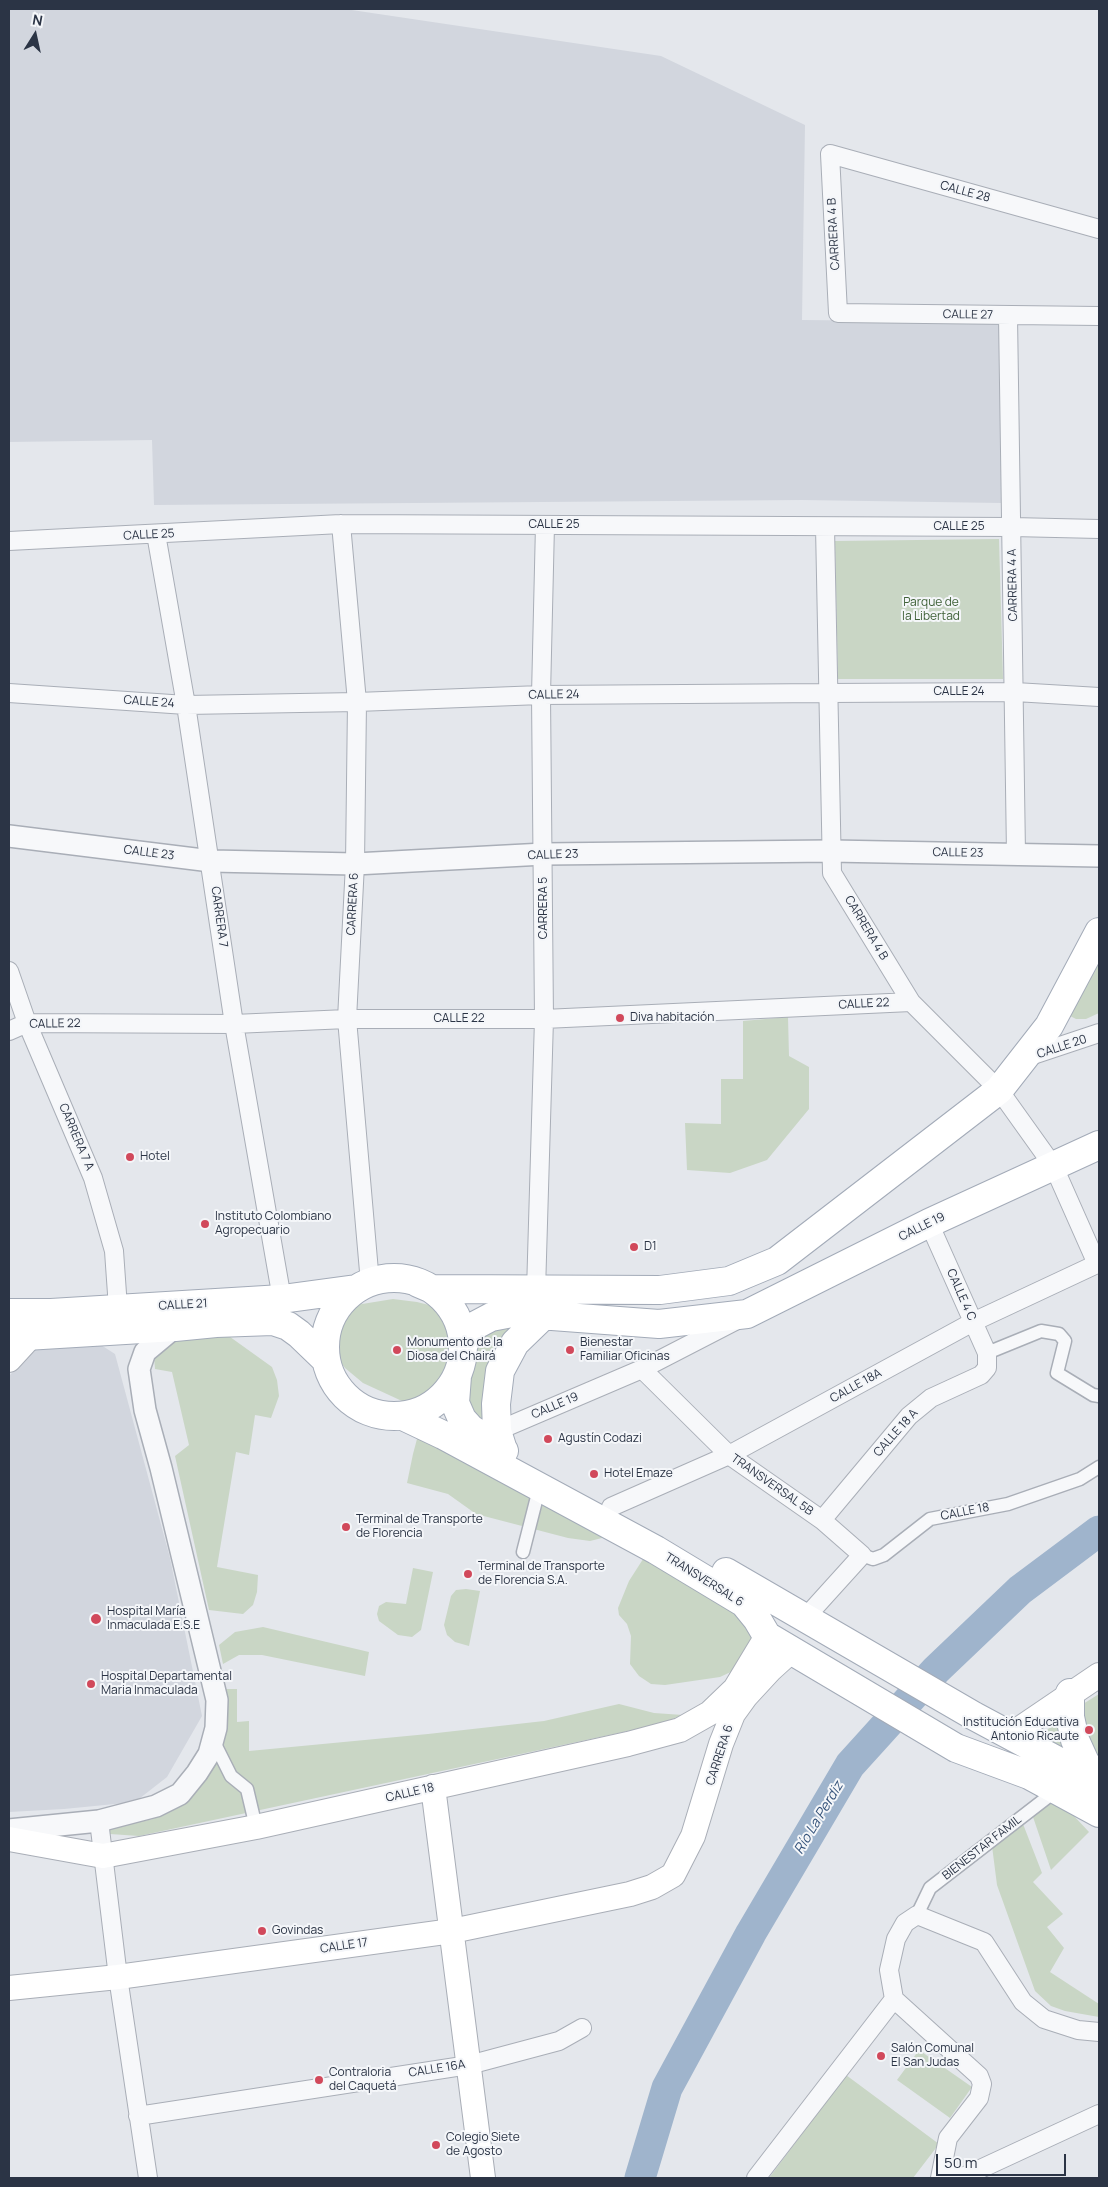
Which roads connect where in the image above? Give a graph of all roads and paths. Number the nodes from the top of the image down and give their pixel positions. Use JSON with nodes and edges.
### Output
{"nodes":[{"id":1,"x":830,"y":154,"type":"joint"},
{"id":2,"x":1099,"y":229,"type":"edge"},
{"id":3,"x":838,"y":312,"type":"joint"},
{"id":4,"x":1008,"y":316,"type":"junction"},
{"id":5,"x":1099,"y":316,"type":"edge"},
{"id":6,"x":341,"y":524,"type":"junction"},
{"id":7,"x":545,"y":525,"type":"junction"},
{"id":8,"x":825,"y":527,"type":"junction"},
{"id":9,"x":1012,"y":527,"type":"junction"},
{"id":10,"x":1099,"y":529,"type":"edge"},
{"id":11,"x":156,"y":534,"type":"junction"},
{"id":12,"x":9,"y":541,"type":"edge"},
{"id":13,"x":1015,"y":692,"type":"junction"},
{"id":14,"x":9,"y":693,"type":"edge"},
{"id":15,"x":828,"y":693,"type":"junction"},
{"id":16,"x":541,"y":695,"type":"junction"},
{"id":17,"x":1099,"y":697,"type":"edge"},
{"id":18,"x":357,"y":702,"type":"junction"},
{"id":19,"x":186,"y":705,"type":"junction"},
{"id":20,"x":9,"y":836,"type":"edge"},
{"id":21,"x":831,"y":851,"type":"junction"},
{"id":22,"x":544,"y":854,"type":"junction"},
{"id":23,"x":1016,"y":854,"type":"junction"},
{"id":24,"x":1099,"y":856,"type":"edge"},
{"id":25,"x":211,"y":861,"type":"junction"},
{"id":26,"x":355,"y":864,"type":"junction"},
{"id":27,"x":1099,"y":932,"type":"edge"},
{"id":28,"x":9,"y":971,"type":"edge"},
{"id":29,"x":911,"y":1002,"type":"junction"},
{"id":30,"x":544,"y":1019,"type":"junction"},
{"id":31,"x":347,"y":1020,"type":"junction"},
{"id":32,"x":27,"y":1023,"type":"junction"},
{"id":33,"x":234,"y":1024,"type":"junction"},
{"id":34,"x":9,"y":1031,"type":"edge"},
{"id":35,"x":1099,"y":1033,"type":"edge"},
{"id":36,"x":1024,"y":1058,"type":"junction"},
{"id":37,"x":999,"y":1090,"type":"junction"},
{"id":38,"x":1099,"y":1145,"type":"edge"},
{"id":39,"x":1054,"y":1167,"type":"junction"},
{"id":40,"x":929,"y":1223,"type":"junction"},
{"id":41,"x":1098,"y":1263,"type":"edge"},
{"id":42,"x":418,"y":1283,"type":"junction"},
{"id":43,"x":363,"y":1286,"type":"junction"},
{"id":44,"x":282,"y":1299,"type":"junction"},
{"id":45,"x":540,"y":1303,"type":"junction"},
{"id":46,"x":118,"y":1308,"type":"junction"},
{"id":47,"x":9,"y":1313,"type":"edge"},
{"id":48,"x":747,"y":1314,"type":"junction"},
{"id":49,"x":973,"y":1322,"type":"junction"},
{"id":50,"x":175,"y":1327,"type":"junction"},
{"id":51,"x":20,"y":1337,"type":"edge"},
{"id":52,"x":463,"y":1345,"type":"junction"},
{"id":53,"x":9,"y":1360,"type":"edge"},
{"id":54,"x":326,"y":1360,"type":"junction"},
{"id":55,"x":987,"y":1360,"type":"junction"},
{"id":56,"x":642,"y":1369,"type":"junction"},
{"id":57,"x":457,"y":1376,"type":"junction"},
{"id":58,"x":1099,"y":1396,"type":"edge"},
{"id":59,"x":403,"y":1416,"type":"junction"},
{"id":60,"x":500,"y":1441,"type":"junction"},
{"id":61,"x":729,"y":1455,"type":"junction"},
{"id":62,"x":1099,"y":1467,"type":"edge"},
{"id":63,"x":539,"y":1488,"type":"junction"},
{"id":64,"x":612,"y":1506,"type":"junction"},
{"id":65,"x":822,"y":1520,"type":"junction"},
{"id":66,"x":523,"y":1552,"type":"dead end"},
{"id":67,"x":862,"y":1555,"type":"junction"},
{"id":68,"x":816,"y":1625,"type":"junction"},
{"id":69,"x":767,"y":1636,"type":"junction"},
{"id":70,"x":801,"y":1655,"type":"junction"},
{"id":71,"x":1099,"y":1675,"type":"edge"},
{"id":72,"x":1070,"y":1693,"type":"junction"},
{"id":73,"x":1012,"y":1734,"type":"junction"},
{"id":74,"x":213,"y":1740,"type":"junction"},
{"id":75,"x":1099,"y":1783,"type":"edge"},
{"id":76,"x":433,"y":1787,"type":"junction"},
{"id":77,"x":1058,"y":1789,"type":"junction"},
{"id":78,"x":1099,"y":1813,"type":"edge"},
{"id":79,"x":99,"y":1821,"type":"junction"},
{"id":80,"x":256,"y":1827,"type":"junction"},
{"id":81,"x":9,"y":1830,"type":"edge"},
{"id":82,"x":9,"y":1839,"type":"edge"},
{"id":83,"x":103,"y":1856,"type":"junction"},
{"id":84,"x":673,"y":1875,"type":"joint"},
{"id":85,"x":917,"y":1915,"type":"junction"},
{"id":86,"x":452,"y":1930,"type":"junction"},
{"id":87,"x":118,"y":1977,"type":"junction"},
{"id":88,"x":9,"y":1988,"type":"edge"},
{"id":89,"x":894,"y":1999,"type":"junction"},
{"id":90,"x":582,"y":2028,"type":"dead end"},
{"id":91,"x":1099,"y":2032,"type":"edge"},
{"id":92,"x":469,"y":2065,"type":"junction"},
{"id":93,"x":1099,"y":2114,"type":"edge"},
{"id":94,"x":138,"y":2116,"type":"junction"},
{"id":95,"x":941,"y":2177,"type":"edge"},
{"id":96,"x":148,"y":2178,"type":"edge"},
{"id":97,"x":483,"y":2178,"type":"edge"},
{"id":98,"x":756,"y":2178,"type":"edge"},
{"id":99,"x":964,"y":2178,"type":"edge"}],
"edges":[{"from":1,"to":2,"type":"street","name":"CALLE 28"},
{"from":1,"to":3,"type":"street","name":"CARRERA 4 B"},
{"from":3,"to":4,"type":"street","name":"CALLE 27"},
{"from":4,"to":5,"type":"street","name":"CALLE 27"},
{"from":4,"to":9,"type":"street","name":"CARRERA 4 A"},
{"from":6,"to":7,"type":"street","name":"CALLE 25"},
{"from":6,"to":11,"type":"street","name":"CALLE 25"},
{"from":6,"to":18,"type":"street","name":"CARRERA 6"},
{"from":7,"to":8,"type":"street","name":"CALLE 25"},
{"from":7,"to":16,"type":"street","name":"CARRERA 5"},
{"from":8,"to":9,"type":"street","name":"CALLE 25"},
{"from":8,"to":15,"type":"street","name":"CARRERA 4 B"},
{"from":9,"to":10,"type":"street","name":"CALLE 25"},
{"from":9,"to":13,"type":"street","name":"CARRERA 4 A"},
{"from":11,"to":12,"type":"street","name":"CALLE 25"},
{"from":11,"to":19,"type":"street","name":"CARRERA 7"},
{"from":13,"to":15,"type":"street","name":"CALLE 24"},
{"from":13,"to":17,"type":"street","name":"CALLE 24"},
{"from":13,"to":23,"type":"street","name":"CARRERA 4 A"},
{"from":14,"to":19,"type":"street","name":"CALLE 24"},
{"from":15,"to":16,"type":"street","name":"CALLE 24"},
{"from":15,"to":21,"type":"street","name":"CARRERA 4 B"},
{"from":16,"to":18,"type":"street","name":"CALLE 24"},
{"from":16,"to":22,"type":"street","name":"CARRERA 5"},
{"from":18,"to":19,"type":"street","name":"CALLE 24"},
{"from":18,"to":26,"type":"street","name":"CARRERA 6"},
{"from":19,"to":25,"type":"street","name":"CARRERA 7"},
{"from":20,"to":25,"type":"street","name":"CALLE 23"},
{"from":21,"to":22,"type":"street","name":"CALLE 23"},
{"from":21,"to":23,"type":"street","name":"CALLE 23"},
{"from":21,"to":29,"type":"street","name":"CARRERA 4 B"},
{"from":22,"to":26,"type":"street","name":"CALLE 23"},
{"from":22,"to":30,"type":"street","name":"CARRERA 5"},
{"from":23,"to":24,"type":"street","name":"CALLE 23"},
{"from":25,"to":26,"type":"street","name":"CALLE 23"},
{"from":25,"to":33,"type":"street","name":"CARRERA 7"},
{"from":26,"to":31,"type":"street","name":"CARRERA 6"},
{"from":27,"to":36,"type":"main road"},
{"from":28,"to":32,"type":"street","name":"CARRERA 7 A"},
{"from":29,"to":30,"type":"street","name":"CALLE 22"},
{"from":29,"to":37,"type":"street","name":"CARRERA 4 B"},
{"from":30,"to":31,"type":"street","name":"CALLE 22"},
{"from":30,"to":45,"type":"street","name":"CARRERA 5"},
{"from":31,"to":33,"type":"street","name":"CALLE 22"},
{"from":31,"to":43,"type":"street","name":"CARRERA 6"},
{"from":32,"to":33,"type":"street","name":"CALLE 22"},
{"from":32,"to":34,"type":"street","name":"CALLE 22"},
{"from":32,"to":46,"type":"street","name":"CARRERA 7 A"},
{"from":33,"to":44,"type":"street","name":"CARRERA 7"},
{"from":35,"to":36,"type":"street","name":"CALLE 20"},
{"from":36,"to":37,"type":"main road"},
{"from":37,"to":39,"type":"street","name":"CARRERA 4 B"},
{"from":37,"to":45,"type":"main road"},
{"from":38,"to":39,"type":"main road","name":"CALLE 19"},
{"from":39,"to":40,"type":"main road","name":"CALLE 19"},
{"from":39,"to":41,"type":"street","name":"CARRERA 4 B"},
{"from":40,"to":48,"type":"main road","name":"CALLE 19"},
{"from":40,"to":49,"type":"street","name":"CALLE 4 C"},
{"from":41,"to":49,"type":"street","name":"CALLE 18A"},
{"from":42,"to":43,"type":"main road","name":"CALLE 21"},
{"from":42,"to":45,"type":"main road"},
{"from":42,"to":52,"type":"main road","name":"CALLE 21"},
{"from":43,"to":44,"type":"main road","name":"CALLE 21"},
{"from":43,"to":54,"type":"main road","name":"CALLE 21"},
{"from":44,"to":46,"type":"main road","name":"CALLE 21"},
{"from":45,"to":48,"type":"main road","name":"CALLE 19"},
{"from":45,"to":52,"type":"main road","name":"CALLE 19"},
{"from":45,"to":60,"type":"main road"},
{"from":46,"to":47,"type":"main road","name":"CALLE 21"},
{"from":48,"to":56,"type":"street","name":"CALLE 19"},
{"from":49,"to":55,"type":"street","name":"CALLE 4 C"},
{"from":49,"to":61,"type":"street","name":"CALLE 18A"},
{"from":50,"to":51,"type":"main road","name":"CALLE 21"},
{"from":50,"to":54,"type":"main road","name":"CALLE 21"},
{"from":50,"to":74,"type":"street"},
{"from":51,"to":53,"type":"main road"},
{"from":52,"to":57,"type":"main road","name":"CALLE 21"},
{"from":54,"to":59,"type":"main road","name":"CALLE 21"},
{"from":55,"to":58,"type":"street"},
{"from":55,"to":65,"type":"street","name":"CALLE 18 A"},
{"from":56,"to":60,"type":"street","name":"CALLE 19"},
{"from":56,"to":61,"type":"street","name":"TRANSVERSAL 5B"},
{"from":57,"to":59,"type":"main road","name":"CALLE 21"},
{"from":57,"to":60,"type":"main road","name":"TRANSVERSAL 6"},
{"from":59,"to":63,"type":"main road","name":"TRANSVERSAL 6"},
{"from":60,"to":64,"type":"main road","name":"TRANSVERSAL 6"},
{"from":61,"to":64,"type":"street","name":"CALLE 18A"},
{"from":61,"to":65,"type":"street","name":"TRANSVERSAL 5B"},
{"from":62,"to":67,"type":"street","name":"CALLE 18"},
{"from":63,"to":66,"type":"street"},
{"from":63,"to":69,"type":"main road","name":"TRANSVERSAL 6"},
{"from":64,"to":68,"type":"main road","name":"TRANSVERSAL 6"},
{"from":65,"to":67,"type":"street","name":"TRANSVERSAL 5B"},
{"from":67,"to":68,"type":"street"},
{"from":68,"to":73,"type":"main road","name":"TRANSVERSAL 6"},
{"from":69,"to":70,"type":"main road","name":"TRANSVERSAL 6"},
{"from":69,"to":76,"type":"main road","name":"CALLE 18"},
{"from":70,"to":77,"type":"main road","name":"TRANSVERSAL 6"},
{"from":70,"to":84,"type":"main road","name":"CARRERA 6"},
{"from":71,"to":72,"type":"main road"},
{"from":72,"to":73,"type":"main road"},
{"from":72,"to":75,"type":"main road"},
{"from":73,"to":75,"type":"main road","name":"TRANSVERSAL 6"},
{"from":74,"to":79,"type":"street"},
{"from":74,"to":80,"type":"street"},
{"from":76,"to":80,"type":"main road","name":"CALLE 18"},
{"from":76,"to":86,"type":"main road"},
{"from":77,"to":78,"type":"main road","name":"TRANSVERSAL 6"},
{"from":77,"to":85,"type":"street","name":"BIENESTAR FAMIL"},
{"from":79,"to":81,"type":"street"},
{"from":79,"to":83,"type":"street"},
{"from":80,"to":83,"type":"main road","name":"CALLE 18"},
{"from":82,"to":83,"type":"main road","name":"CALLE 18"},
{"from":83,"to":87,"type":"street"},
{"from":84,"to":86,"type":"main road","name":"CALLE 17"},
{"from":85,"to":89,"type":"street"},
{"from":85,"to":91,"type":"street"},
{"from":86,"to":87,"type":"main road","name":"CALLE 17"},
{"from":86,"to":92,"type":"main road"},
{"from":87,"to":88,"type":"main road","name":"CALLE 17"},
{"from":87,"to":94,"type":"street"},
{"from":89,"to":95,"type":"street"},
{"from":89,"to":98,"type":"street"},
{"from":90,"to":92,"type":"street","name":"CALLE 16A"},
{"from":92,"to":94,"type":"street","name":"CALLE 16A"},
{"from":92,"to":97,"type":"main road"},
{"from":93,"to":99,"type":"street"},
{"from":94,"to":96,"type":"street"},
{"from":95,"to":99,"type":"street"}]}
